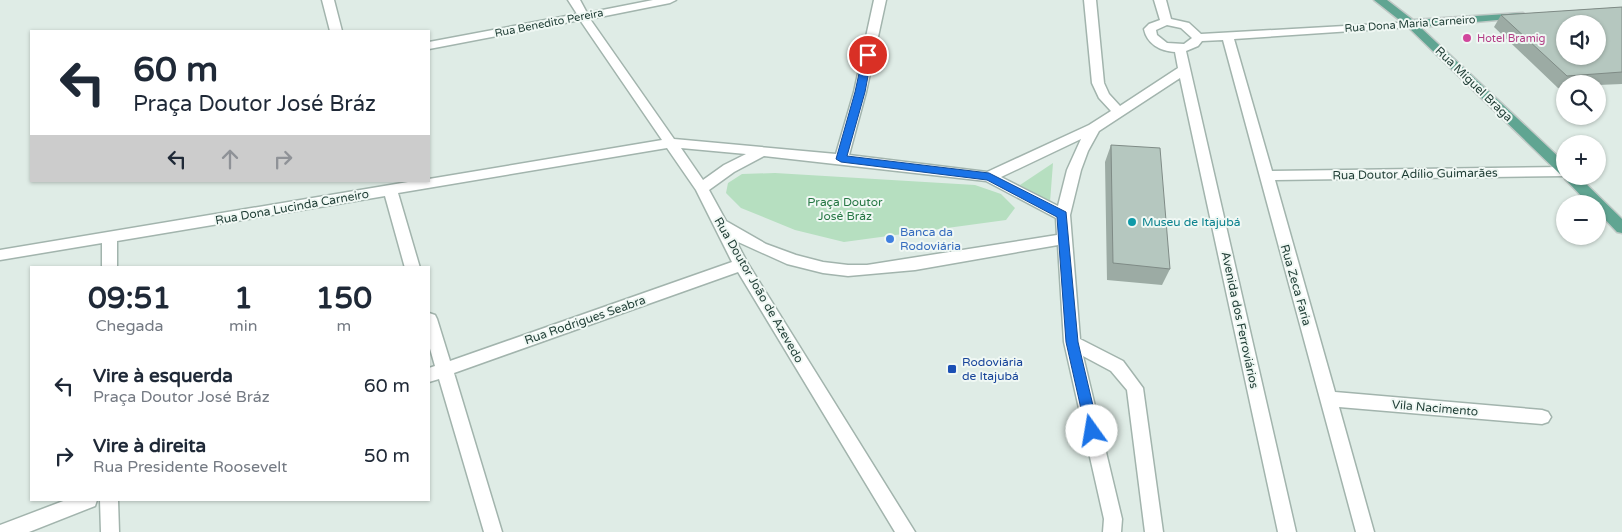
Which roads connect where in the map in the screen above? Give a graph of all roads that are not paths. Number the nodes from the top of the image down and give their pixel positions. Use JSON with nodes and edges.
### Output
{"nodes":[{"id":1,"x":328,"y":0,"type":"edge"},
{"id":2,"x":574,"y":0,"type":"edge"},
{"id":3,"x":670,"y":0,"type":"edge"},
{"id":4,"x":880,"y":0,"type":"edge"},
{"id":5,"x":1090,"y":0,"type":"edge"},
{"id":6,"x":1160,"y":0,"type":"edge"},
{"id":7,"x":1380,"y":0,"type":"edge"},
{"id":8,"x":1528,"y":14,"type":"edge"},
{"id":9,"x":583,"y":16,"type":"junction"},
{"id":10,"x":1166,"y":22,"type":"junction"},
{"id":11,"x":1411,"y":24,"type":"junction"},
{"id":12,"x":336,"y":30,"type":"edge"},
{"id":13,"x":1228,"y":37,"type":"junction"},
{"id":14,"x":1198,"y":38,"type":"junction"},
{"id":15,"x":430,"y":46,"type":"edge"},
{"id":16,"x":1180,"y":49,"type":"junction"},
{"id":17,"x":1184,"y":70,"type":"junction"},
{"id":18,"x":1118,"y":111,"type":"junction"},
{"id":19,"x":1094,"y":128,"type":"junction"},
{"id":20,"x":672,"y":143,"type":"junction"},
{"id":21,"x":762,"y":153,"type":"junction"},
{"id":22,"x":841,"y":159,"type":"junction"},
{"id":23,"x":1556,"y":163,"type":"edge"},
{"id":24,"x":1556,"y":172,"type":"edge"},
{"id":25,"x":1265,"y":176,"type":"junction"},
{"id":26,"x":989,"y":177,"type":"junction"},
{"id":27,"x":1579,"y":185,"type":"edge"},
{"id":28,"x":702,"y":189,"type":"junction"},
{"id":29,"x":390,"y":190,"type":"junction"},
{"id":30,"x":1063,"y":215,"type":"junction"},
{"id":31,"x":718,"y":223,"type":"junction"},
{"id":32,"x":1622,"y":228,"type":"edge"},
{"id":33,"x":110,"y":238,"type":"junction"},
{"id":34,"x":1065,"y":239,"type":"junction"},
{"id":35,"x":0,"y":255,"type":"edge"},
{"id":36,"x":741,"y":265,"type":"junction"},
{"id":37,"x":110,"y":266,"type":"edge"},
{"id":38,"x":412,"y":266,"type":"edge"},
{"id":39,"x":430,"y":327,"type":"edge"},
{"id":40,"x":1072,"y":342,"type":"junction"},
{"id":41,"x":436,"y":372,"type":"edge"},
{"id":42,"x":1328,"y":399,"type":"junction"},
{"id":43,"x":1542,"y":417,"type":"dead end"},
{"id":44,"x":85,"y":501,"type":"edge"},
{"id":45,"x":109,"y":501,"type":"edge"},
{"id":46,"x":6,"y":532,"type":"edge"},
{"id":47,"x":110,"y":532,"type":"edge"},
{"id":48,"x":493,"y":532,"type":"edge"},
{"id":49,"x":906,"y":532,"type":"edge"},
{"id":50,"x":1112,"y":532,"type":"edge"},
{"id":51,"x":1154,"y":532,"type":"edge"},
{"id":52,"x":1287,"y":532,"type":"edge"},
{"id":53,"x":1365,"y":532,"type":"edge"}],
"edges":[{"from":1,"to":12,"type":"street"},
{"from":2,"to":9,"type":"street","name":"Rua Doutor João de Azevedo"},
{"from":3,"to":9,"type":"street","name":"Rua Benedito Pereira"},
{"from":4,"to":22,"type":"street"},
{"from":5,"to":18,"type":"street"},
{"from":6,"to":10,"type":"street"},
{"from":7,"to":11,"type":"main road","name":"Rua Miguel Braga"},
{"from":8,"to":11,"type":"main road","name":"Rua Dona Maria Carneiro"},
{"from":9,"to":15,"type":"street","name":"Rua Benedito Pereira"},
{"from":9,"to":20,"type":"street","name":"Rua Doutor João de Azevedo"},
{"from":10,"to":14,"type":"street"},
{"from":10,"to":16,"type":"street"},
{"from":11,"to":13,"type":"street","name":"Rua Dona Maria Carneiro"},
{"from":11,"to":23,"type":"main road","name":"Rua Miguel Braga"},
{"from":13,"to":14,"type":"street","name":"Rua Dona Maria Carneiro"},
{"from":13,"to":25,"type":"street","name":"Rua Zeca Faria"},
{"from":14,"to":16,"type":"street"},
{"from":16,"to":17,"type":"street","name":"Avenida dos Ferroviários"},
{"from":17,"to":18,"type":"street"},
{"from":17,"to":52,"type":"street","name":"Avenida dos Ferroviários"},
{"from":18,"to":19,"type":"street"},
{"from":19,"to":26,"type":"street"},
{"from":19,"to":30,"type":"street"},
{"from":20,"to":21,"type":"street"},
{"from":20,"to":28,"type":"street","name":"Rua Doutor João de Azevedo"},
{"from":20,"to":29,"type":"street","name":"Rua Dona Lucinda Carneiro"},
{"from":21,"to":22,"type":"street"},
{"from":21,"to":28,"type":"street"},
{"from":22,"to":26,"type":"street"},
{"from":24,"to":25,"type":"street","name":"Rua Doutor Adílio Guimarães"},
{"from":25,"to":42,"type":"street","name":"Rua Zeca Faria"},
{"from":26,"to":30,"type":"street"},
{"from":27,"to":32,"type":"main road"},
{"from":28,"to":31,"type":"street","name":"Rua Doutor João de Azevedo"},
{"from":29,"to":33,"type":"street","name":"Rua Dona Lucinda Carneiro"},
{"from":29,"to":38,"type":"street"},
{"from":30,"to":34,"type":"street"},
{"from":31,"to":34,"type":"street"},
{"from":31,"to":36,"type":"street","name":"Rua Doutor João de Azevedo"},
{"from":33,"to":35,"type":"street","name":"Rua Dona Lucinda Carneiro"},
{"from":33,"to":37,"type":"street"},
{"from":34,"to":40,"type":"street"},
{"from":36,"to":41,"type":"street","name":"Rua Rodrigues Seabra"},
{"from":36,"to":49,"type":"street","name":"Rua Doutor João de Azevedo"},
{"from":39,"to":41,"type":"street"},
{"from":40,"to":50,"type":"street"},
{"from":40,"to":51,"type":"street"},
{"from":41,"to":48,"type":"street"},
{"from":42,"to":43,"type":"street","name":"Vila Nacimento"},
{"from":42,"to":53,"type":"street","name":"Rua Zeca Faria"},
{"from":44,"to":46,"type":"street"},
{"from":45,"to":47,"type":"street"}]}
